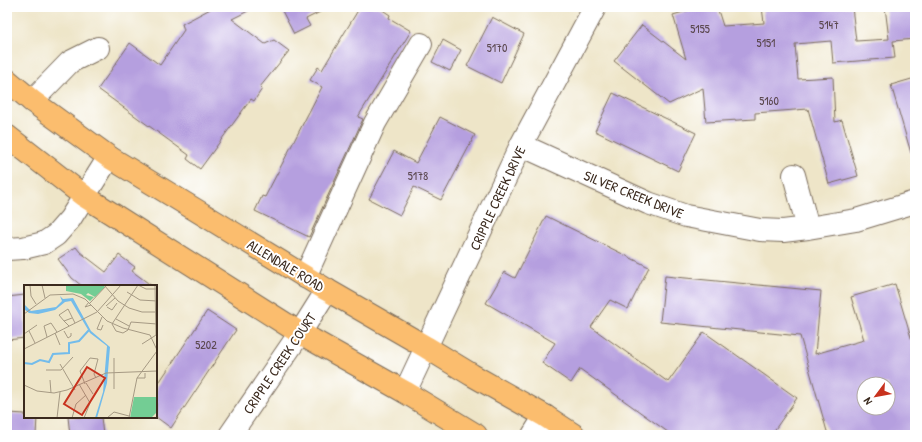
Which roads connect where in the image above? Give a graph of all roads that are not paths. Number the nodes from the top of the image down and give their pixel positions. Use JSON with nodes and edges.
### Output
{"nodes":[{"id":1,"x":595,"y":7,"type":"edge"},
{"id":2,"x":421,"y":44,"type":"dead end"},
{"id":3,"x":98,"y":48,"type":"dead end"},
{"id":4,"x":7,"y":80,"type":"edge"},
{"id":5,"x":32,"y":101,"type":"junction"},
{"id":6,"x":7,"y":136,"type":"edge"},
{"id":7,"x":521,"y":146,"type":"junction"},
{"id":8,"x":109,"y":157,"type":"junction"},
{"id":9,"x":794,"y":175,"type":"dead end"},
{"id":10,"x":84,"y":196,"type":"junction"},
{"id":11,"x":915,"y":202,"type":"edge"},
{"id":12,"x":808,"y":228,"type":"junction"},
{"id":13,"x":7,"y":249,"type":"edge"},
{"id":14,"x":305,"y":277,"type":"junction"},
{"id":15,"x":327,"y":290,"type":"junction"},
{"id":16,"x":300,"y":333,"type":"junction"},
{"id":17,"x":426,"y":347,"type":"junction"},
{"id":18,"x":405,"y":392,"type":"junction"},
{"id":19,"x":545,"y":416,"type":"junction"},
{"id":20,"x":230,"y":435,"type":"edge"},
{"id":21,"x":476,"y":435,"type":"edge"},
{"id":22,"x":533,"y":435,"type":"edge"},
{"id":23,"x":574,"y":435,"type":"edge"}],
"edges":[{"from":1,"to":7,"type":"street","name":"CRIPPLE CREEK DRIVE"},
{"from":2,"to":14,"type":"street"},
{"from":3,"to":5,"type":"street"},
{"from":4,"to":5,"type":"main road","name":"ALLENDALE ROAD"},
{"from":5,"to":8,"type":"main road","name":"ALLENDALE ROAD"},
{"from":6,"to":10,"type":"main road"},
{"from":7,"to":12,"type":"street","name":"SILVER CREEK DRIVE"},
{"from":7,"to":17,"type":"street","name":"CRIPPLE CREEK DRIVE"},
{"from":8,"to":10,"type":"street"},
{"from":8,"to":14,"type":"main road","name":"ALLENDALE ROAD"},
{"from":9,"to":12,"type":"street"},
{"from":10,"to":13,"type":"street"},
{"from":10,"to":16,"type":"main road"},
{"from":11,"to":12,"type":"street","name":"SILVER CREEK DRIVE"},
{"from":14,"to":15,"type":"main road","name":"ALLENDALE ROAD"},
{"from":15,"to":16,"type":"street","name":"CRIPPLE CREEK COURT"},
{"from":15,"to":17,"type":"main road","name":"ALLENDALE ROAD"},
{"from":16,"to":18,"type":"main road"},
{"from":16,"to":20,"type":"street","name":"CRIPPLE CREEK COURT"},
{"from":17,"to":18,"type":"street","name":"CRIPPLE CREEK DRIVE"},
{"from":17,"to":19,"type":"main road","name":"ALLENDALE ROAD"},
{"from":18,"to":21,"type":"main road"},
{"from":19,"to":22,"type":"street"},
{"from":19,"to":23,"type":"main road","name":"ALLENDALE ROAD"}]}
